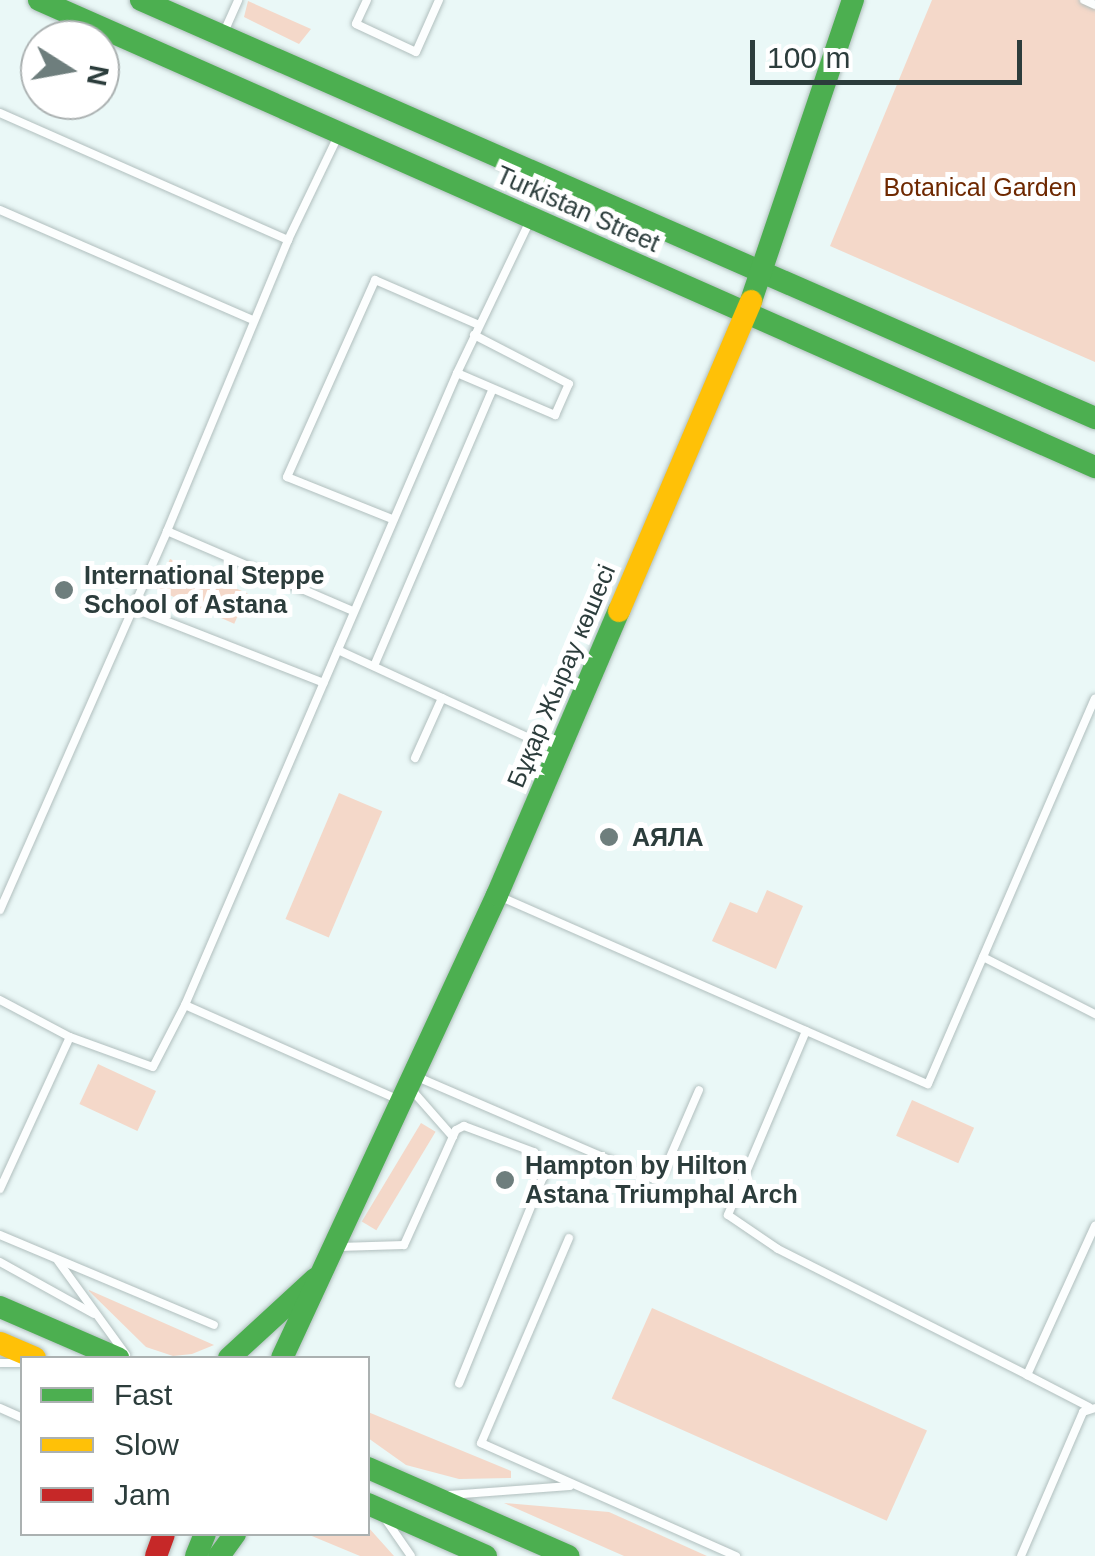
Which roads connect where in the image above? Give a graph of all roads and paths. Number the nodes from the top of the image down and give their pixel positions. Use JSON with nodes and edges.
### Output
{"nodes":[{"id":1,"x":38,"y":0,"type":"edge"},
{"id":2,"x":141,"y":0,"type":"edge"},
{"id":3,"x":238,"y":0,"type":"edge"},
{"id":4,"x":367,"y":0,"type":"edge"},
{"id":5,"x":439,"y":0,"type":"edge"},
{"id":6,"x":852,"y":0,"type":"edge"},
{"id":7,"x":1084,"y":0,"type":"edge"},
{"id":8,"x":1095,"y":5,"type":"edge"},
{"id":9,"x":76,"y":8,"type":"edge"},
{"id":10,"x":222,"y":36,"type":"junction"},
{"id":11,"x":0,"y":113,"type":"edge"},
{"id":12,"x":339,"y":134,"type":"junction"},
{"id":13,"x":0,"y":210,"type":"edge"},
{"id":14,"x":531,"y":218,"type":"junction"},
{"id":15,"x":288,"y":240,"type":"junction"},
{"id":16,"x":762,"y":272,"type":"junction"},
{"id":17,"x":747,"y":314,"type":"junction"},
{"id":18,"x":254,"y":320,"type":"junction"},
{"id":19,"x":479,"y":325,"type":"junction"},
{"id":20,"x":474,"y":335,"type":"junction"},
{"id":21,"x":457,"y":373,"type":"junction"},
{"id":22,"x":492,"y":391,"type":"junction"},
{"id":23,"x":1095,"y":418,"type":"edge"},
{"id":24,"x":1095,"y":467,"type":"edge"},
{"id":25,"x":392,"y":520,"type":"junction"},
{"id":26,"x":168,"y":531,"type":"junction"},
{"id":27,"x":130,"y":607,"type":"junction"},
{"id":28,"x":353,"y":611,"type":"junction"},
{"id":29,"x":338,"y":650,"type":"junction"},
{"id":30,"x":374,"y":666,"type":"junction"},
{"id":31,"x":324,"y":684,"type":"junction"},
{"id":32,"x":442,"y":698,"type":"junction"},
{"id":33,"x":1095,"y":698,"type":"edge"},
{"id":34,"x":558,"y":752,"type":"junction"},
{"id":35,"x":416,"y":758,"type":"dead end"},
{"id":36,"x":497,"y":896,"type":"junction"},
{"id":37,"x":0,"y":910,"type":"edge"},
{"id":38,"x":983,"y":957,"type":"junction"},
{"id":39,"x":0,"y":1000,"type":"edge"},
{"id":40,"x":185,"y":1006,"type":"junction"},
{"id":41,"x":1095,"y":1014,"type":"edge"},
{"id":42,"x":806,"y":1031,"type":"junction"},
{"id":43,"x":70,"y":1037,"type":"junction"},
{"id":44,"x":409,"y":1089,"type":"junction"},
{"id":45,"x":698,"y":1090,"type":"dead end"},
{"id":46,"x":453,"y":1136,"type":"junction"},
{"id":47,"x":0,"y":1189,"type":"edge"},
{"id":48,"x":1095,"y":1226,"type":"edge"},
{"id":49,"x":0,"y":1235,"type":"edge"},
{"id":50,"x":569,"y":1238,"type":"dead end"},
{"id":51,"x":337,"y":1248,"type":"junction"},
{"id":52,"x":57,"y":1260,"type":"junction"},
{"id":53,"x":0,"y":1262,"type":"edge"},
{"id":54,"x":325,"y":1270,"type":"junction"},
{"id":55,"x":310,"y":1300,"type":"junction"},
{"id":56,"x":0,"y":1307,"type":"edge"},
{"id":57,"x":98,"y":1316,"type":"junction"},
{"id":58,"x":214,"y":1325,"type":"dead end"},
{"id":59,"x":0,"y":1343,"type":"edge"},
{"id":60,"x":31,"y":1356,"type":"edge"},
{"id":61,"x":113,"y":1356,"type":"edge"},
{"id":62,"x":128,"y":1356,"type":"edge"},
{"id":63,"x":231,"y":1356,"type":"edge"},
{"id":64,"x":283,"y":1356,"type":"edge"},
{"id":65,"x":299,"y":1356,"type":"edge"},
{"id":66,"x":1027,"y":1375,"type":"junction"},
{"id":67,"x":459,"y":1384,"type":"dead end"},
{"id":68,"x":1092,"y":1408,"type":"edge"},
{"id":69,"x":370,"y":1457,"type":"edge"},
{"id":70,"x":370,"y":1469,"type":"edge"},
{"id":71,"x":574,"y":1485,"type":"junction"},
{"id":72,"x":407,"y":1486,"type":"junction"},
{"id":73,"x":432,"y":1496,"type":"junction"},
{"id":74,"x":372,"y":1507,"type":"edge"},
{"id":75,"x":411,"y":1556,"type":"edge"},
{"id":76,"x":486,"y":1556,"type":"edge"},
{"id":77,"x":568,"y":1556,"type":"edge"},
{"id":78,"x":736,"y":1556,"type":"edge"},
{"id":79,"x":1021,"y":1556,"type":"edge"}],
"edges":[{"from":1,"to":9,"type":"main road","name":"Turkistan Street"},
{"from":2,"to":10,"type":"main road","name":"Turkistan Street"},
{"from":3,"to":10,"type":"lane"},
{"from":4,"to":5,"type":"lane"},
{"from":6,"to":16,"type":"main road","name":"Бұқар Жырау көшесі"},
{"from":7,"to":8,"type":"lane"},
{"from":9,"to":12,"type":"main road","name":"Turkistan Street"},
{"from":10,"to":16,"type":"main road","name":"Turkistan Street"},
{"from":11,"to":15,"type":"lane"},
{"from":12,"to":14,"type":"main road","name":"Turkistan Street"},
{"from":12,"to":15,"type":"lane"},
{"from":13,"to":18,"type":"lane"},
{"from":14,"to":17,"type":"main road","name":"Turkistan Street"},
{"from":14,"to":19,"type":"lane"},
{"from":15,"to":18,"type":"lane"},
{"from":16,"to":17,"type":"main road","name":"Бұқар Жырау көшесі"},
{"from":16,"to":23,"type":"main road","name":"Turkistan Street"},
{"from":17,"to":24,"type":"main road","name":"Turkistan Street"},
{"from":17,"to":34,"type":"main road","name":"Бұқар Жырау көшесі"},
{"from":18,"to":26,"type":"lane"},
{"from":19,"to":20,"type":"lane"},
{"from":19,"to":25,"type":"lane"},
{"from":20,"to":21,"type":"lane"},
{"from":20,"to":22,"type":"lane"},
{"from":21,"to":22,"type":"lane"},
{"from":21,"to":25,"type":"lane"},
{"from":22,"to":30,"type":"lane"},
{"from":25,"to":28,"type":"lane"},
{"from":26,"to":27,"type":"lane"},
{"from":26,"to":28,"type":"lane"},
{"from":27,"to":31,"type":"lane"},
{"from":27,"to":37,"type":"lane"},
{"from":28,"to":29,"type":"lane"},
{"from":29,"to":30,"type":"lane"},
{"from":29,"to":31,"type":"lane"},
{"from":30,"to":32,"type":"lane"},
{"from":31,"to":40,"type":"lane"},
{"from":32,"to":34,"type":"lane"},
{"from":32,"to":35,"type":"lane"},
{"from":33,"to":38,"type":"lane"},
{"from":34,"to":36,"type":"main road","name":"Бұқар Жырау көшесі"},
{"from":36,"to":42,"type":"lane"},
{"from":36,"to":44,"type":"main road","name":"Бұқар Жырау көшесі"},
{"from":38,"to":41,"type":"lane"},
{"from":38,"to":42,"type":"lane"},
{"from":39,"to":43,"type":"lane"},
{"from":40,"to":43,"type":"lane"},
{"from":40,"to":44,"type":"lane"},
{"from":42,"to":66,"type":"lane"},
{"from":43,"to":47,"type":"lane"},
{"from":44,"to":45,"type":"lane"},
{"from":44,"to":46,"type":"lane"},
{"from":44,"to":51,"type":"main road","name":"Бұқар Жырау көшесі"},
{"from":46,"to":51,"type":"lane"},
{"from":46,"to":67,"type":"lane"},
{"from":48,"to":66,"type":"lane"},
{"from":49,"to":52,"type":"lane"},
{"from":50,"to":71,"type":"lane"},
{"from":51,"to":54,"type":"main road","name":"Бұқар Жырау көшесі"},
{"from":52,"to":57,"type":"lane"},
{"from":52,"to":58,"type":"lane"},
{"from":53,"to":57,"type":"lane"},
{"from":54,"to":55,"type":"main road","name":"Бұқар Жырау көшесі"},
{"from":54,"to":63,"type":"main road"},
{"from":55,"to":64,"type":"main road","name":"Бұқар Жырау көшесі"},
{"from":55,"to":65,"type":"main road"},
{"from":56,"to":61,"type":"main road"},
{"from":57,"to":62,"type":"lane"},
{"from":59,"to":60,"type":"main road"},
{"from":66,"to":68,"type":"lane"},
{"from":68,"to":79,"type":"lane"},
{"from":69,"to":72,"type":"main road"},
{"from":70,"to":72,"type":"main road"},
{"from":71,"to":73,"type":"lane"},
{"from":71,"to":78,"type":"lane"},
{"from":72,"to":73,"type":"main road"},
{"from":73,"to":77,"type":"main road"},
{"from":74,"to":75,"type":"lane"},
{"from":74,"to":76,"type":"main road"}]}
